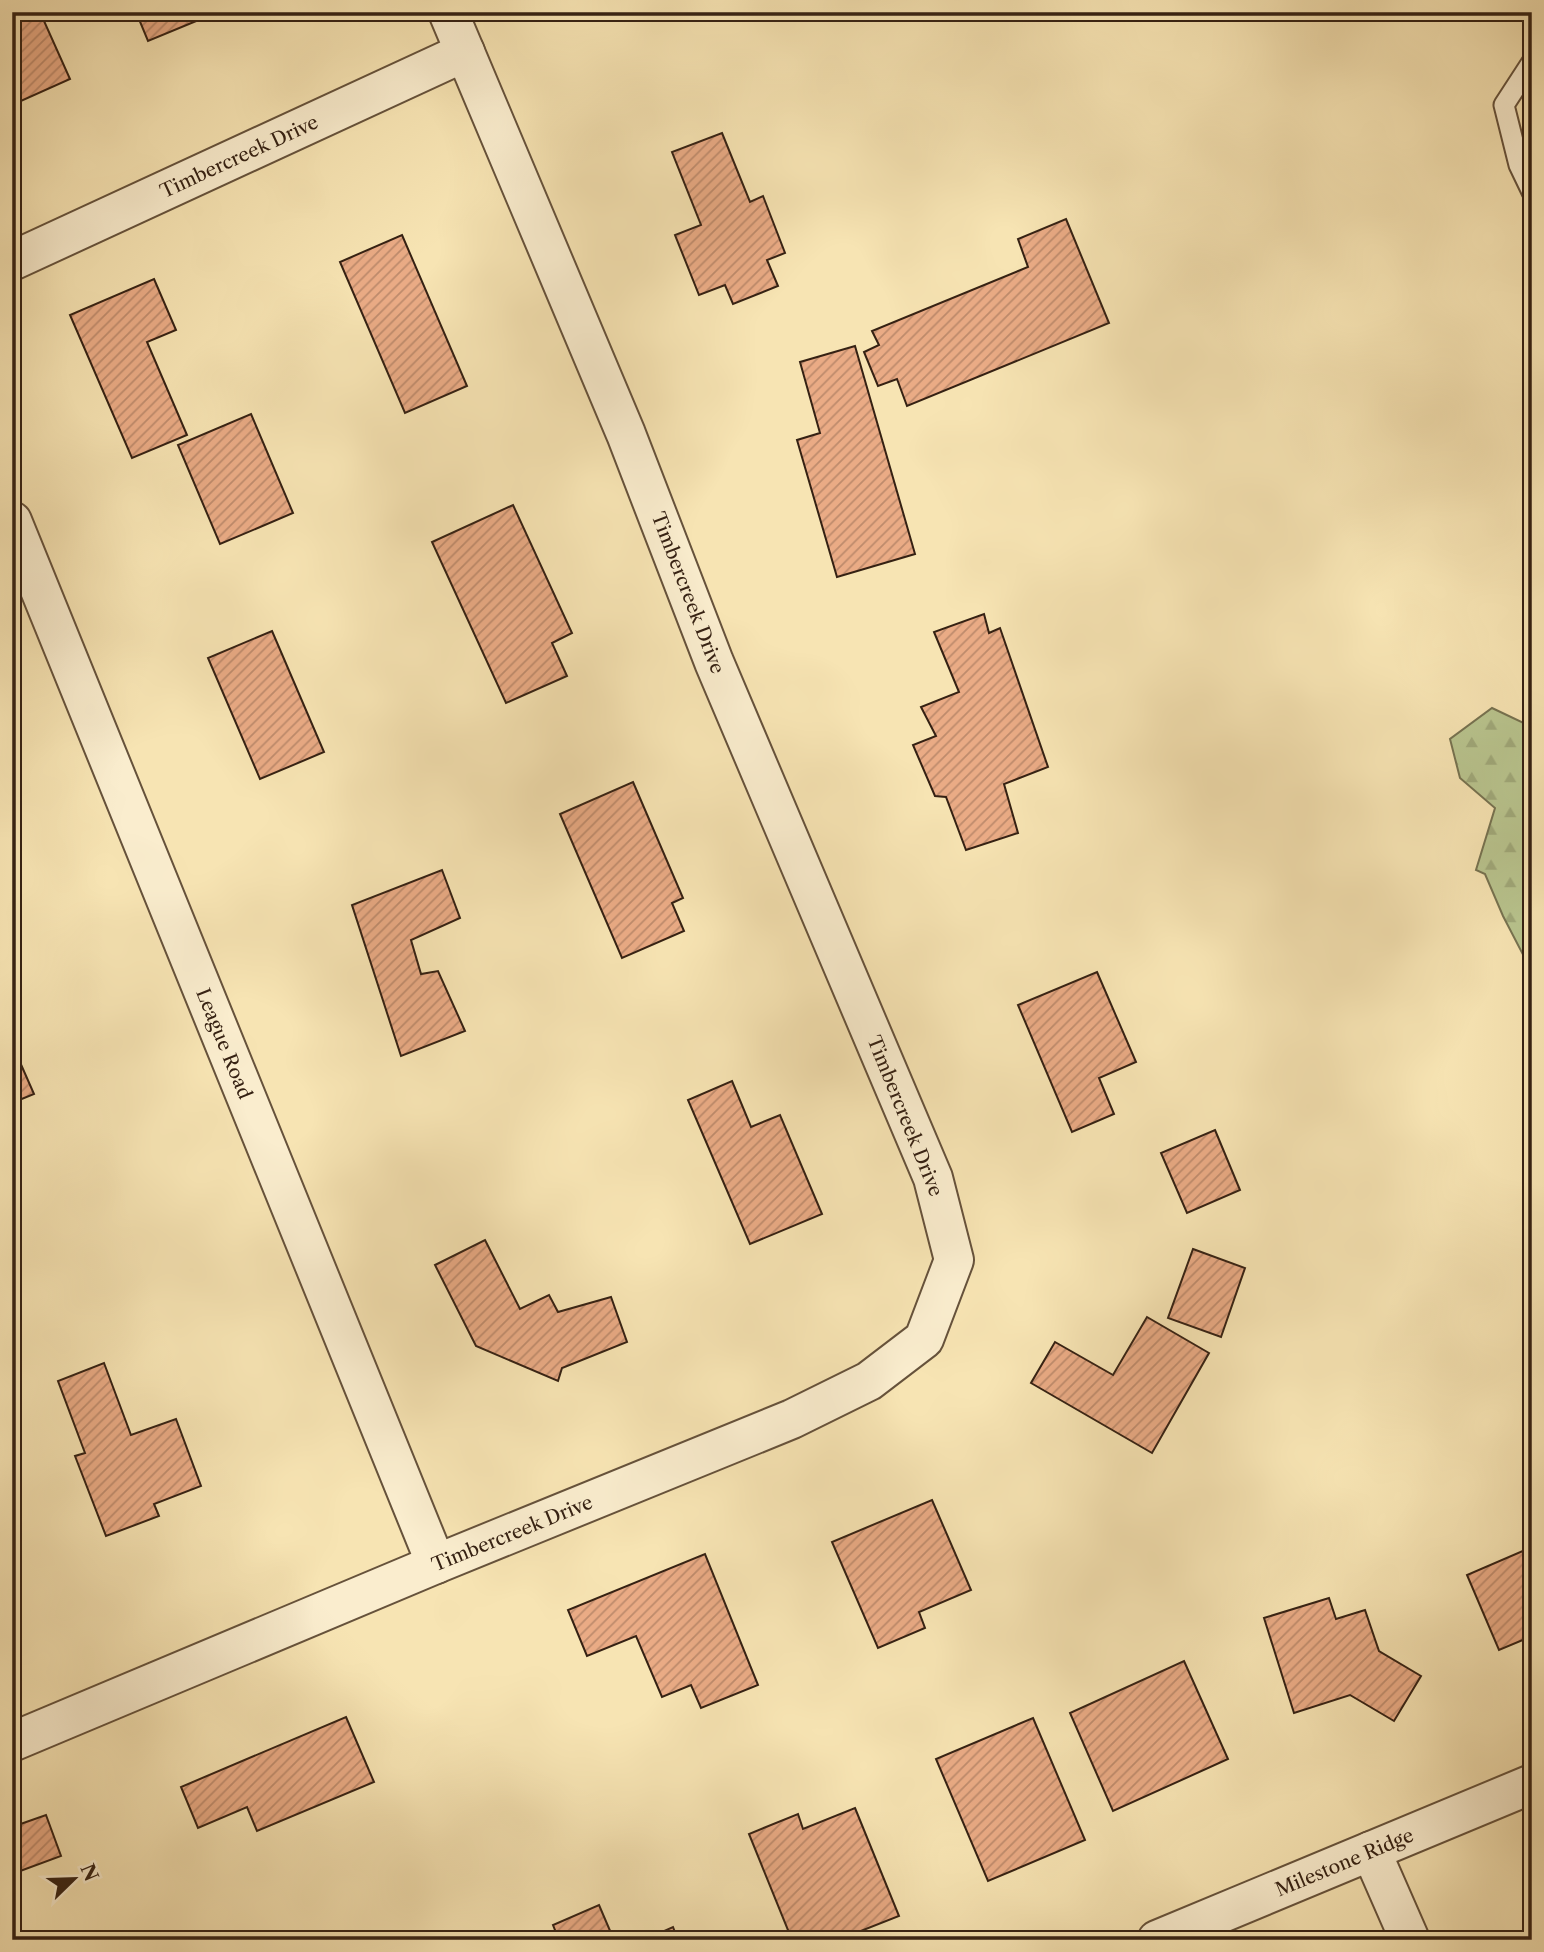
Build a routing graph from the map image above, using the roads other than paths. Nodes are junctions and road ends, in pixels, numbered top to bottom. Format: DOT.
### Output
graph roads {
  1 [pos="448,12"];
  2 [pos="465,52"];
  3 [pos="1532,62"];
  4 [pos="1532,192"];
  5 [pos="12,261"];
  6 [pos="12,521"];
  7 [pos="436,1564"];
  8 [pos="12,1742"];
  9 [pos="1532,1784"];
  10 [pos="1371,1851"];
  11 [pos="1157,1940"];
  12 [pos="1410,1940"];
  1 -- 2 [label="street, Timbercreek Drive"];
  2 -- 5 [label="street, Timbercreek Drive"];
  2 -- 7 [label="street, Timbercreek Drive"];
  3 -- 4 [label="lane"];
  6 -- 7 [label="street, League Road"];
  7 -- 8 [label="street, Timbercreek Drive"];
  9 -- 10 [label="street, Milestone Ridge"];
  10 -- 11 [label="street, Milestone Ridge"];
  10 -- 12 [label="street"];
}
